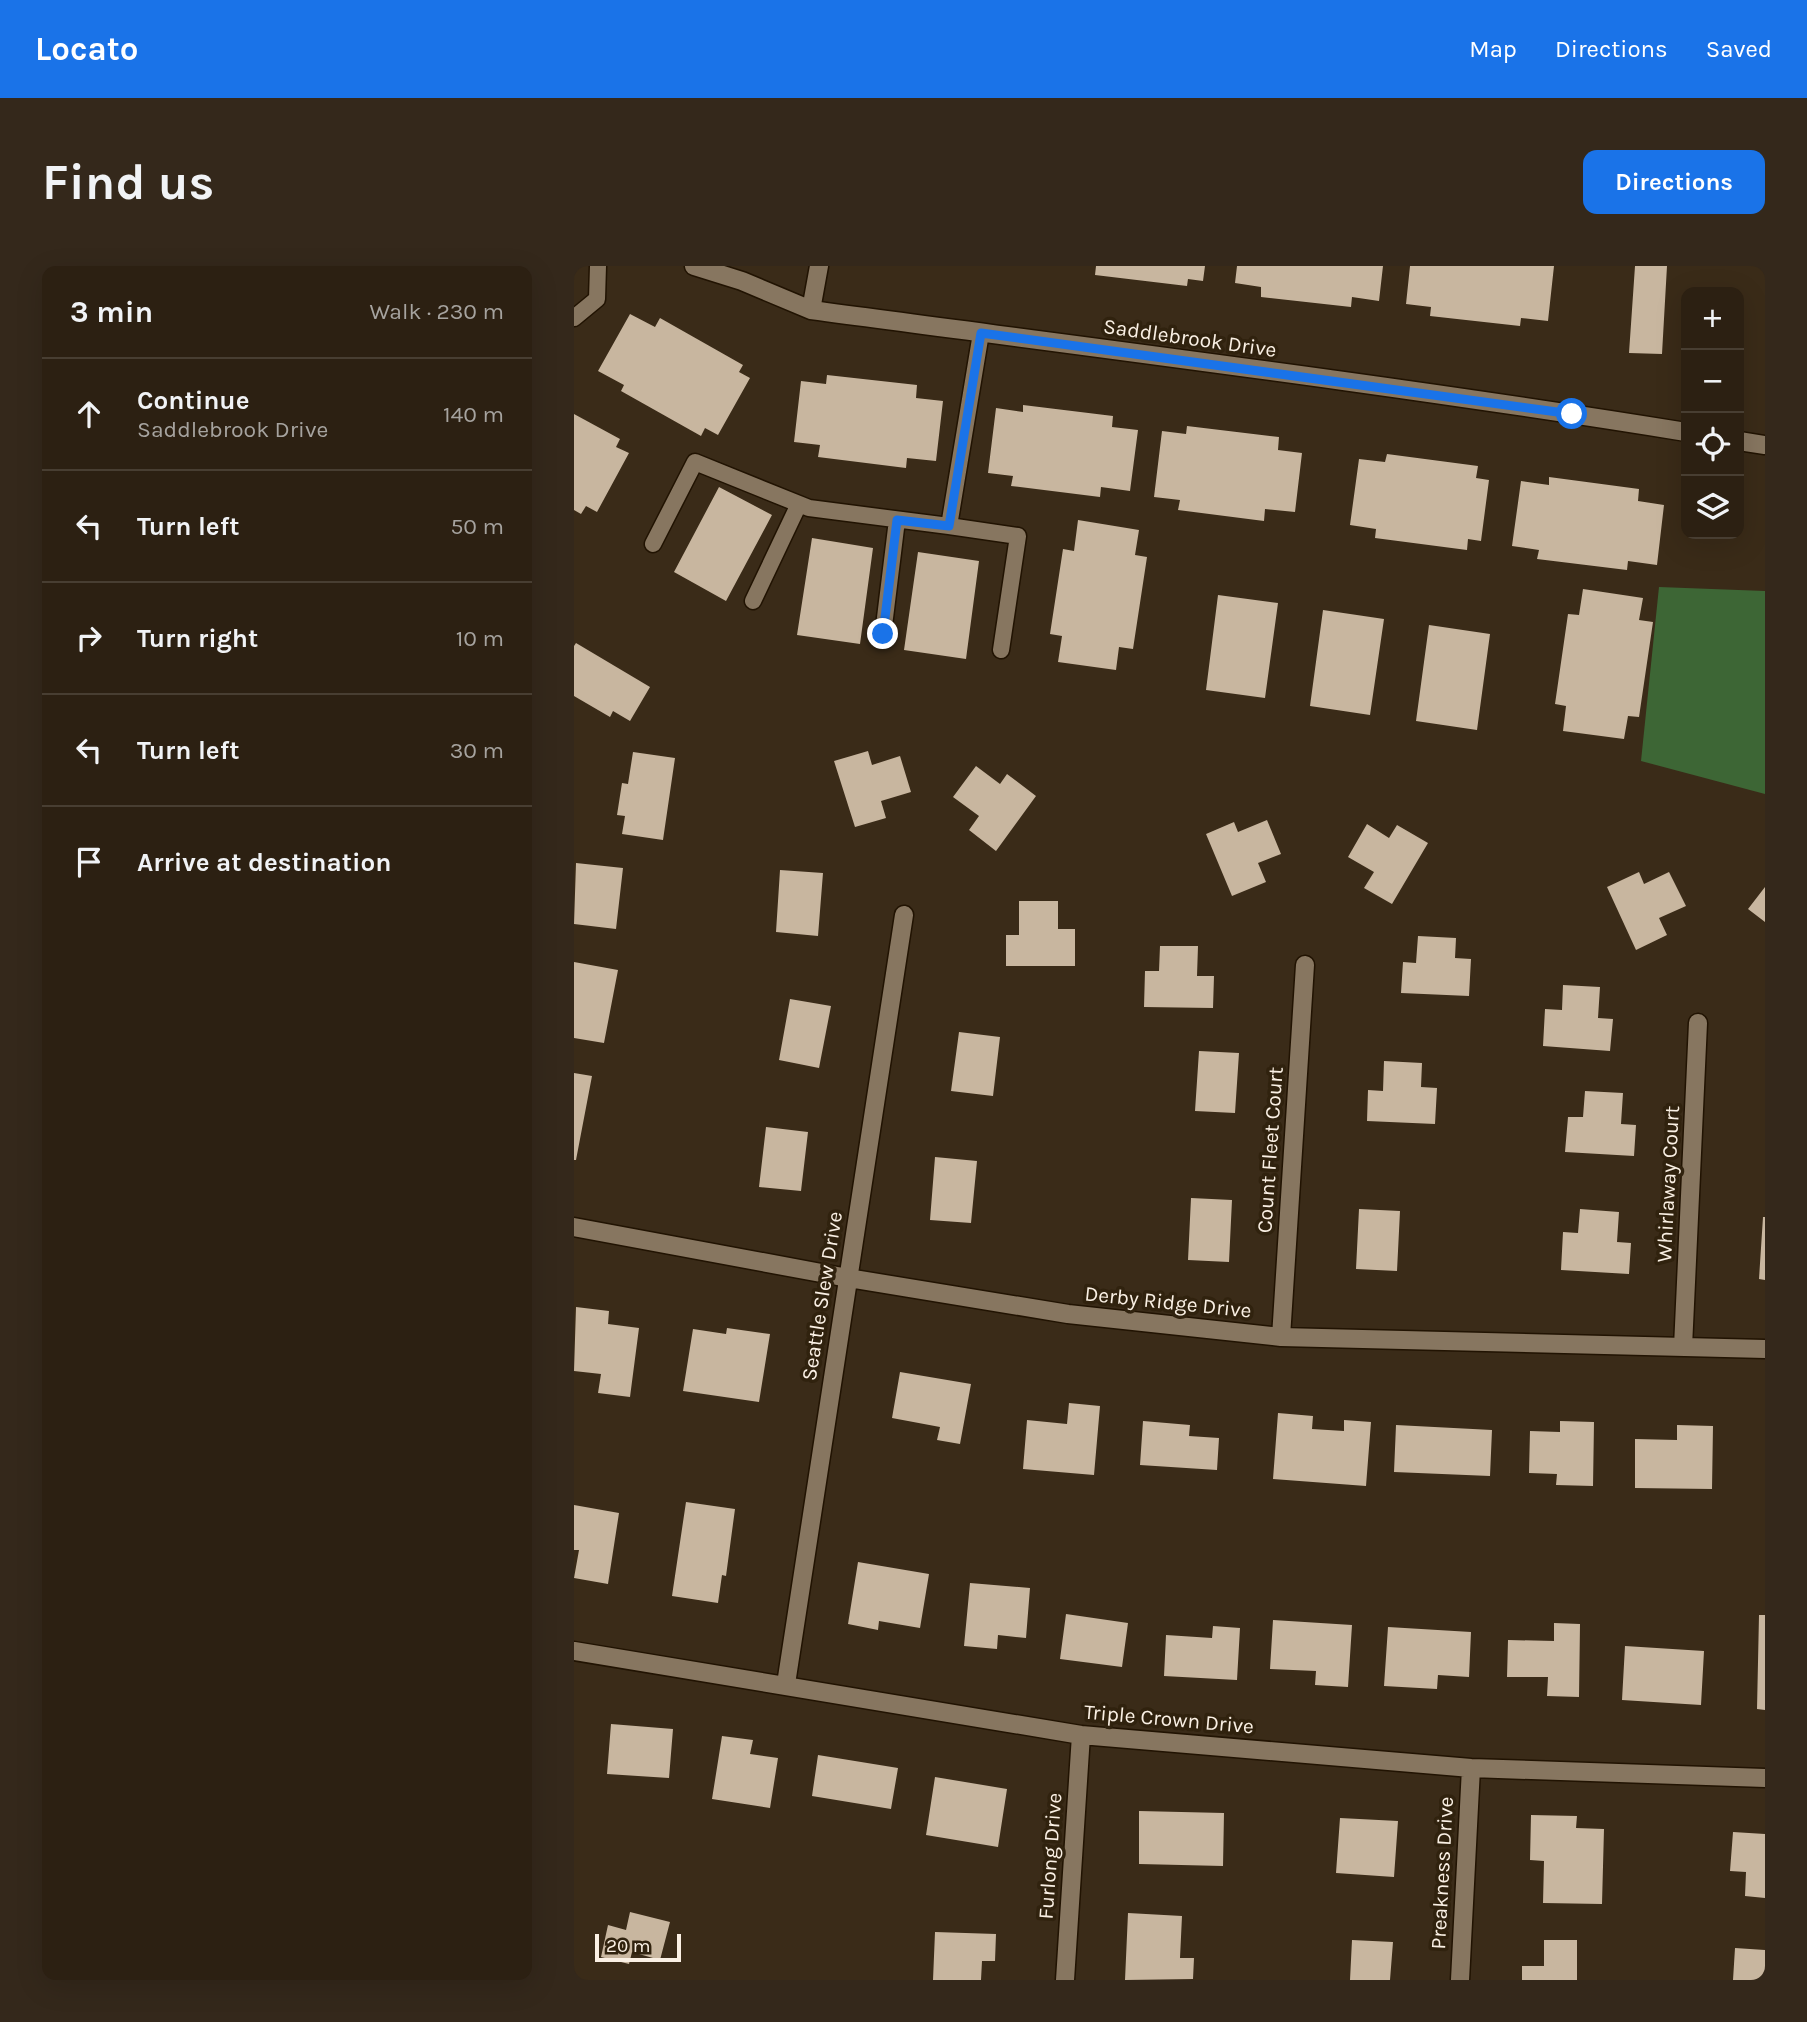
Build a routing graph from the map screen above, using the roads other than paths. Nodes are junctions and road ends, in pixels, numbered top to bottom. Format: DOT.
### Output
graph roads {
  1 [pos="598,266"];
  2 [pos="694,266"];
  3 [pos="819,266"];
  4 [pos="811,310"];
  5 [pos="574,318"];
  6 [pos="981,333"];
  7 [pos="1681,431"];
  8 [pos="1744,442"];
  9 [pos="1765,445"];
  10 [pos="799,504"];
  11 [pos="897,520"];
  12 [pos="949,526"];
  13 [pos="653,544"];
  14 [pos="753,601"];
  15 [pos="883,634"];
  16 [pos="1001,650"];
  17 [pos="904,915"];
  18 [pos="1305,965"];
  19 [pos="1698,1023"];
  20 [pos="574,1227"];
  21 [pos="848,1278"];
  22 [pos="1280,1337"];
  23 [pos="1683,1347"];
  24 [pos="1765,1349"];
  25 [pos="574,1651"];
  26 [pos="786,1684"];
  27 [pos="1081,1735"];
  28 [pos="1471,1768"];
  29 [pos="1765,1778"];
  30 [pos="1065,1980"];
  31 [pos="1460,1980"];
  1 -- 5 [label="lane"];
  2 -- 4 [label="street, Saddlebrook Drive"];
  3 -- 4 [label="street"];
  4 -- 6 [label="street, Saddlebrook Drive"];
  6 -- 7 [label="street, Saddlebrook Drive"];
  6 -- 12 [label="lane"];
  8 -- 9 [label="street"];
  10 -- 11 [label="lane"];
  10 -- 13 [label="lane"];
  10 -- 14 [label="lane"];
  11 -- 12 [label="lane"];
  11 -- 15 [label="lane"];
  12 -- 16 [label="lane"];
  17 -- 21 [label="street, Seattle Slew Drive"];
  18 -- 22 [label="street, Count Fleet Court"];
  19 -- 23 [label="street, Whirlaway Court"];
  20 -- 21 [label="street, Derby Ridge Drive"];
  21 -- 22 [label="street, Derby Ridge Drive"];
  21 -- 26 [label="street, Seattle Slew Drive"];
  22 -- 23 [label="street, Derby Ridge Drive"];
  23 -- 24 [label="street, Derby Ridge Drive"];
  25 -- 26 [label="street, Triple Crown Drive"];
  26 -- 27 [label="street, Triple Crown Drive"];
  27 -- 28 [label="street, Triple Crown Drive"];
  27 -- 30 [label="street, Furlong Drive"];
  28 -- 29 [label="street, Triple Crown Drive"];
  28 -- 31 [label="street, Preakness Drive"];
}
